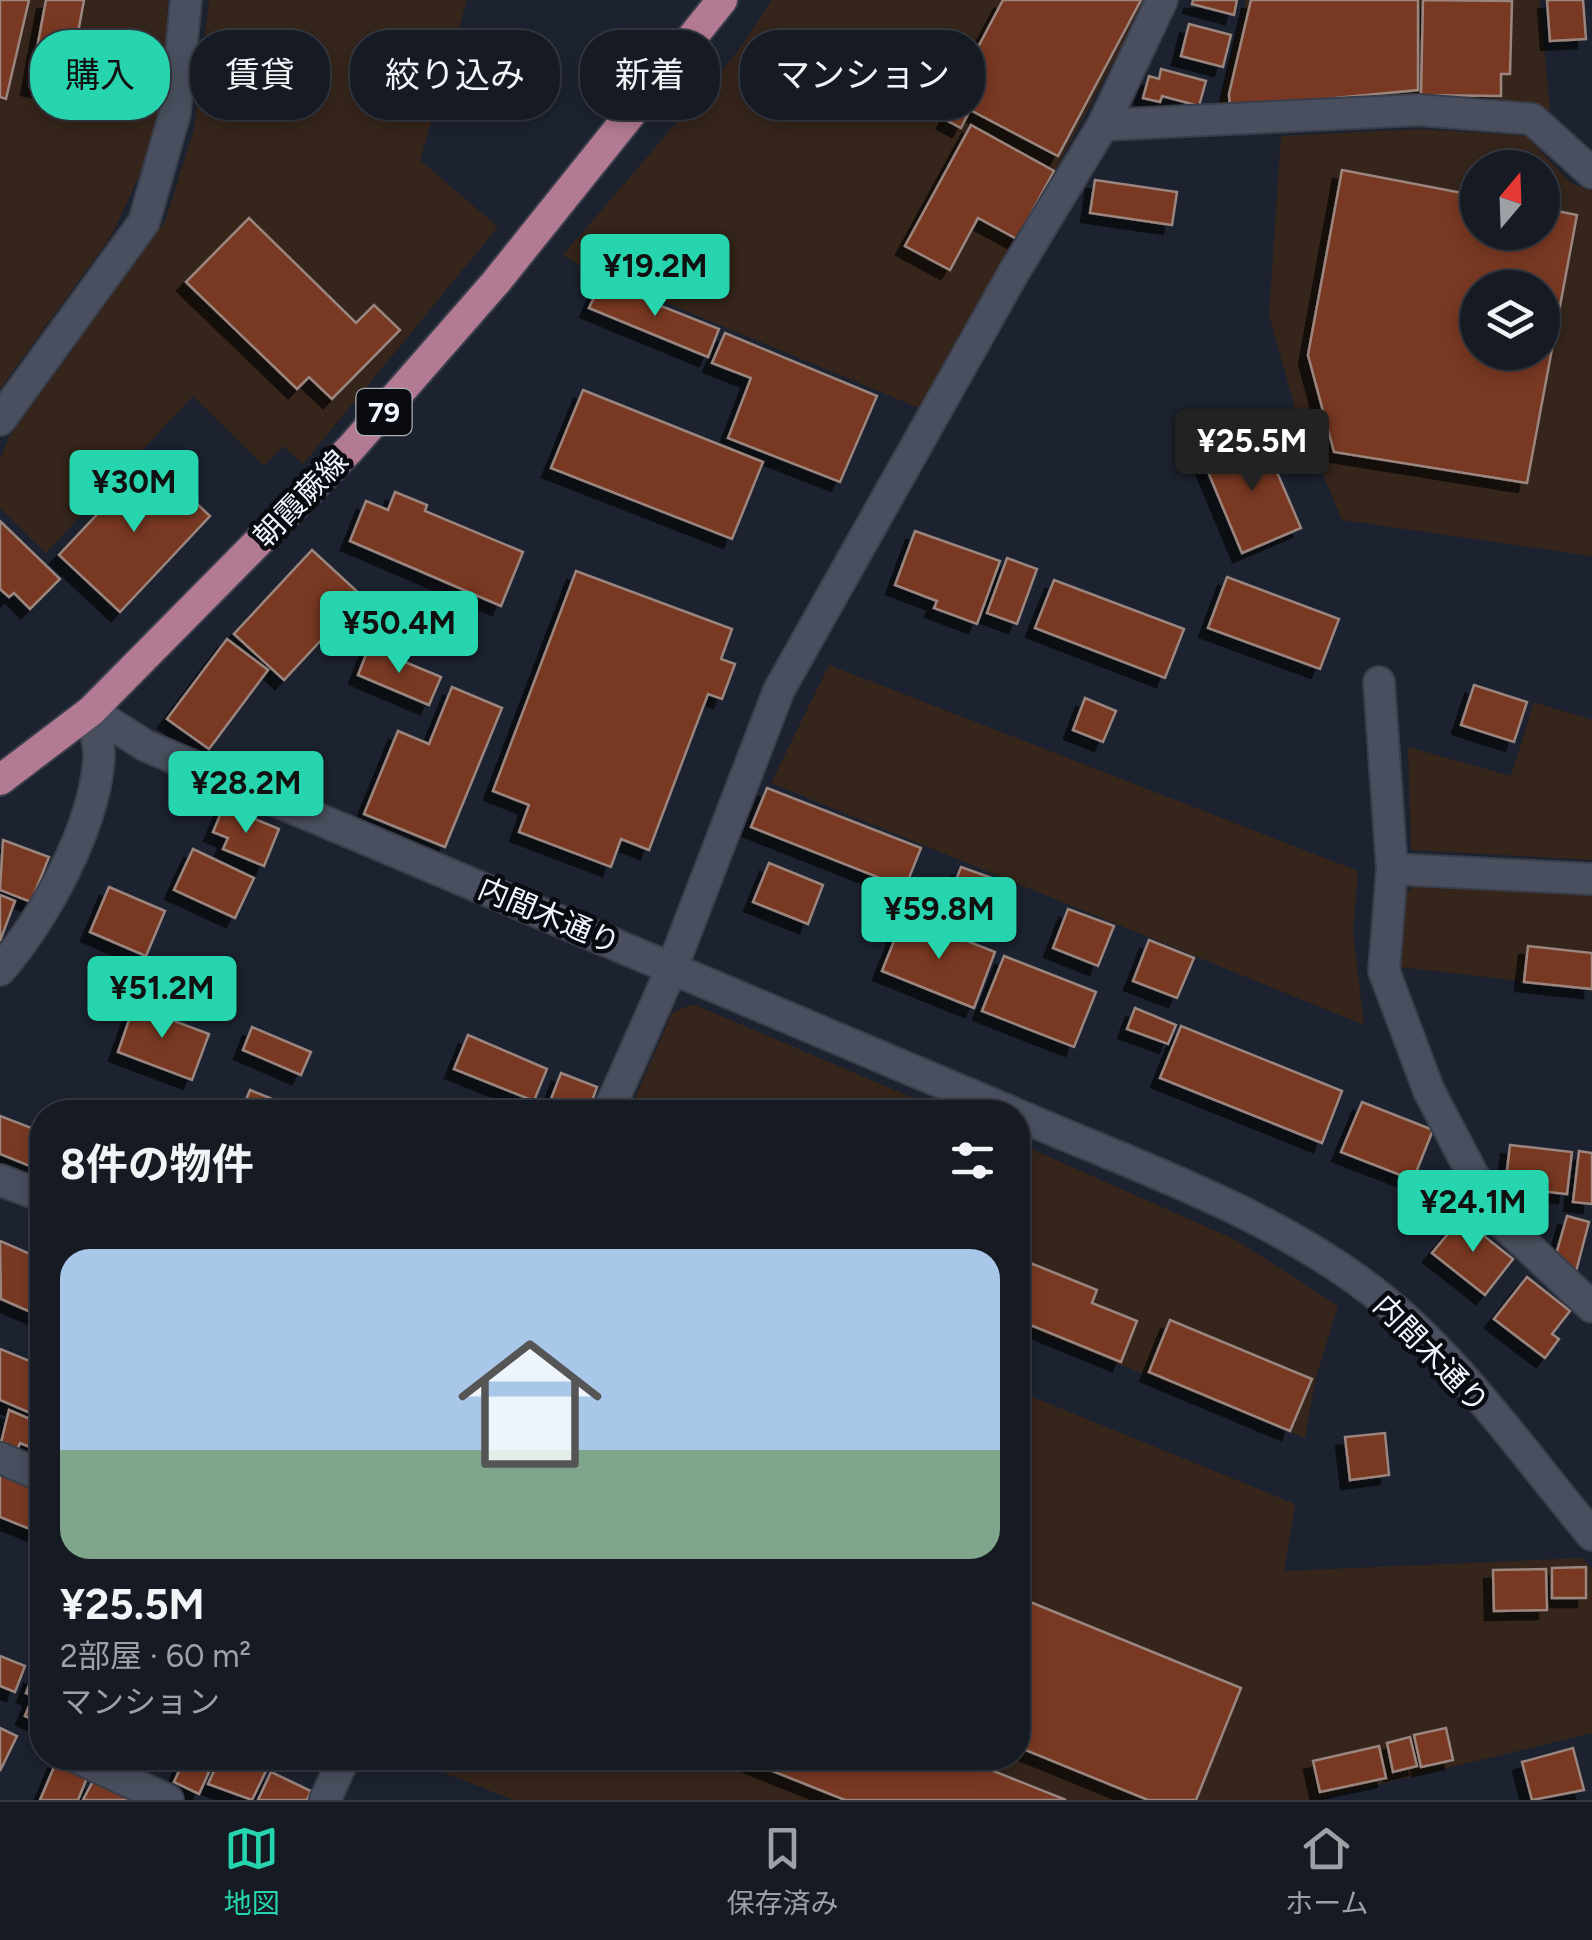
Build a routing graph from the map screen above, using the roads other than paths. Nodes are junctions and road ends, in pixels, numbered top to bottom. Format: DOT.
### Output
graph roads {
  1 [pos="186,0"];
  2 [pos="722,0"];
  3 [pos="1162,0"];
  4 [pos="1103,126"];
  5 [pos="1592,174"];
  6 [pos="0,420"];
  7 [pos="1379,682"];
  8 [pos="91,712"];
  9 [pos="0,780"];
  10 [pos="1392,870"];
  11 [pos="1592,879"];
  12 [pos="672,968"];
  13 [pos="0,970"];
  14 [pos="613,1100"];
  15 [pos="981,1100"];
  16 [pos="1030,1121"];
  17 [pos="0,1180"];
  18 [pos="30,1191"];
  19 [pos="1592,1307"];
  20 [pos="0,1458"];
  21 [pos="30,1471"];
  22 [pos="1592,1535"];
  23 [pos="104,1770"];
  24 [pos="339,1770"];
  25 [pos="168,1800"];
  26 [pos="325,1800"];
  1 -- 6 [label="street"];
  2 -- 8 [label="main road, 朝霞蕨線 / 79"];
  3 -- 4 [label="street"];
  4 -- 5 [label="street"];
  4 -- 12 [label="street"];
  7 -- 10 [label="street"];
  8 -- 9 [label="main road, 朝霞蕨線 / 79"];
  8 -- 12 [label="street, 内間木通り"];
  8 -- 13 [label="street"];
  10 -- 11 [label="street"];
  10 -- 19 [label="street"];
  12 -- 14 [label="street"];
  12 -- 15 [label="street, 内間木通り"];
  16 -- 22 [label="street, 内間木通り"];
  17 -- 18 [label="street"];
  20 -- 21 [label="street"];
  23 -- 25 [label="street"];
  24 -- 26 [label="street"];
}
